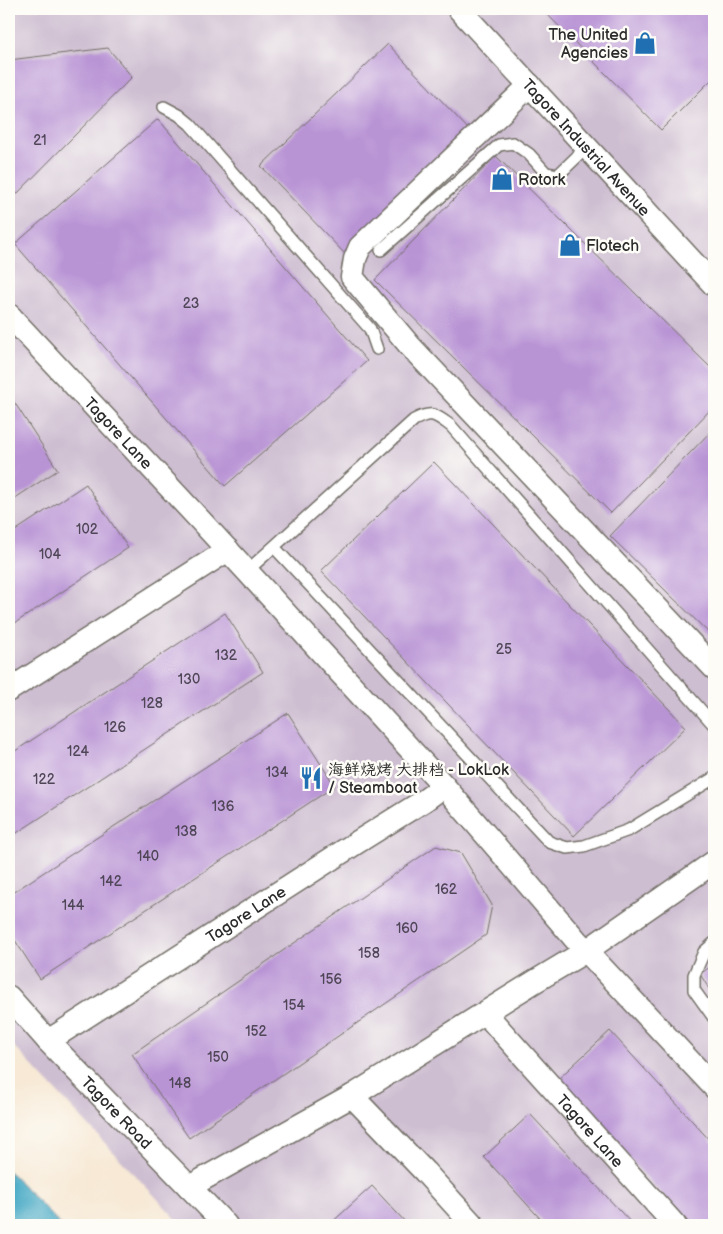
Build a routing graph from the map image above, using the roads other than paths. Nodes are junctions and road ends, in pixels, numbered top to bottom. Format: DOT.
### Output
graph roads {
  1 [pos="459,9"];
  2 [pos="530,85"];
  3 [pos="164,107"];
  4 [pos="587,146"];
  5 [pos="381,250"];
  6 [pos="714,285"];
  7 [pos="9,316"];
  8 [pos="377,349"];
  9 [pos="274,546"];
  10 [pos="228,550"];
  11 [pos="247,571"];
  12 [pos="714,668"];
  13 [pos="9,690"];
  14 [pos="714,725"];
  15 [pos="714,778"];
  16 [pos="444,786"];
  17 [pos="714,862"];
  18 [pos="714,943"];
  19 [pos="586,951"];
  20 [pos="9,997"];
  21 [pos="485,1012"];
  22 [pos="714,1018"];
  23 [pos="48,1041"];
  24 [pos="714,1087"];
  25 [pos="352,1096"];
  26 [pos="189,1187"];
  27 [pos="226,1225"];
  28 [pos="473,1225"];
  29 [pos="675,1225"];
  1 -- 2 [label="street, Tagore Industrial Avenue"];
  2 -- 4 [label="street, Tagore Industrial Avenue"];
  2 -- 12 [label="street"];
  3 -- 8 [label="lane"];
  4 -- 5 [label="lane"];
  4 -- 6 [label="street, Tagore Industrial Avenue"];
  7 -- 10 [label="street, Tagore Lane"];
  9 -- 11 [label="lane"];
  9 -- 14 [label="lane"];
  9 -- 15 [label="lane"];
  10 -- 11 [label="street, Tagore Lane"];
  10 -- 13 [label="street"];
  11 -- 16 [label="street, Tagore Lane"];
  16 -- 19 [label="street, Tagore Lane"];
  16 -- 23 [label="street, Tagore Lane"];
  17 -- 19 [label="street"];
  18 -- 22 [label="lane"];
  19 -- 21 [label="street"];
  19 -- 24 [label="street, Tagore Lane"];
  20 -- 23 [label="street, Tagore Road"];
  21 -- 25 [label="street"];
  21 -- 29 [label="street, Tagore Lane"];
  23 -- 26 [label="street, Tagore Road"];
  25 -- 26 [label="street"];
  25 -- 28 [label="street"];
  26 -- 27 [label="street, Tagore Road"];
}
